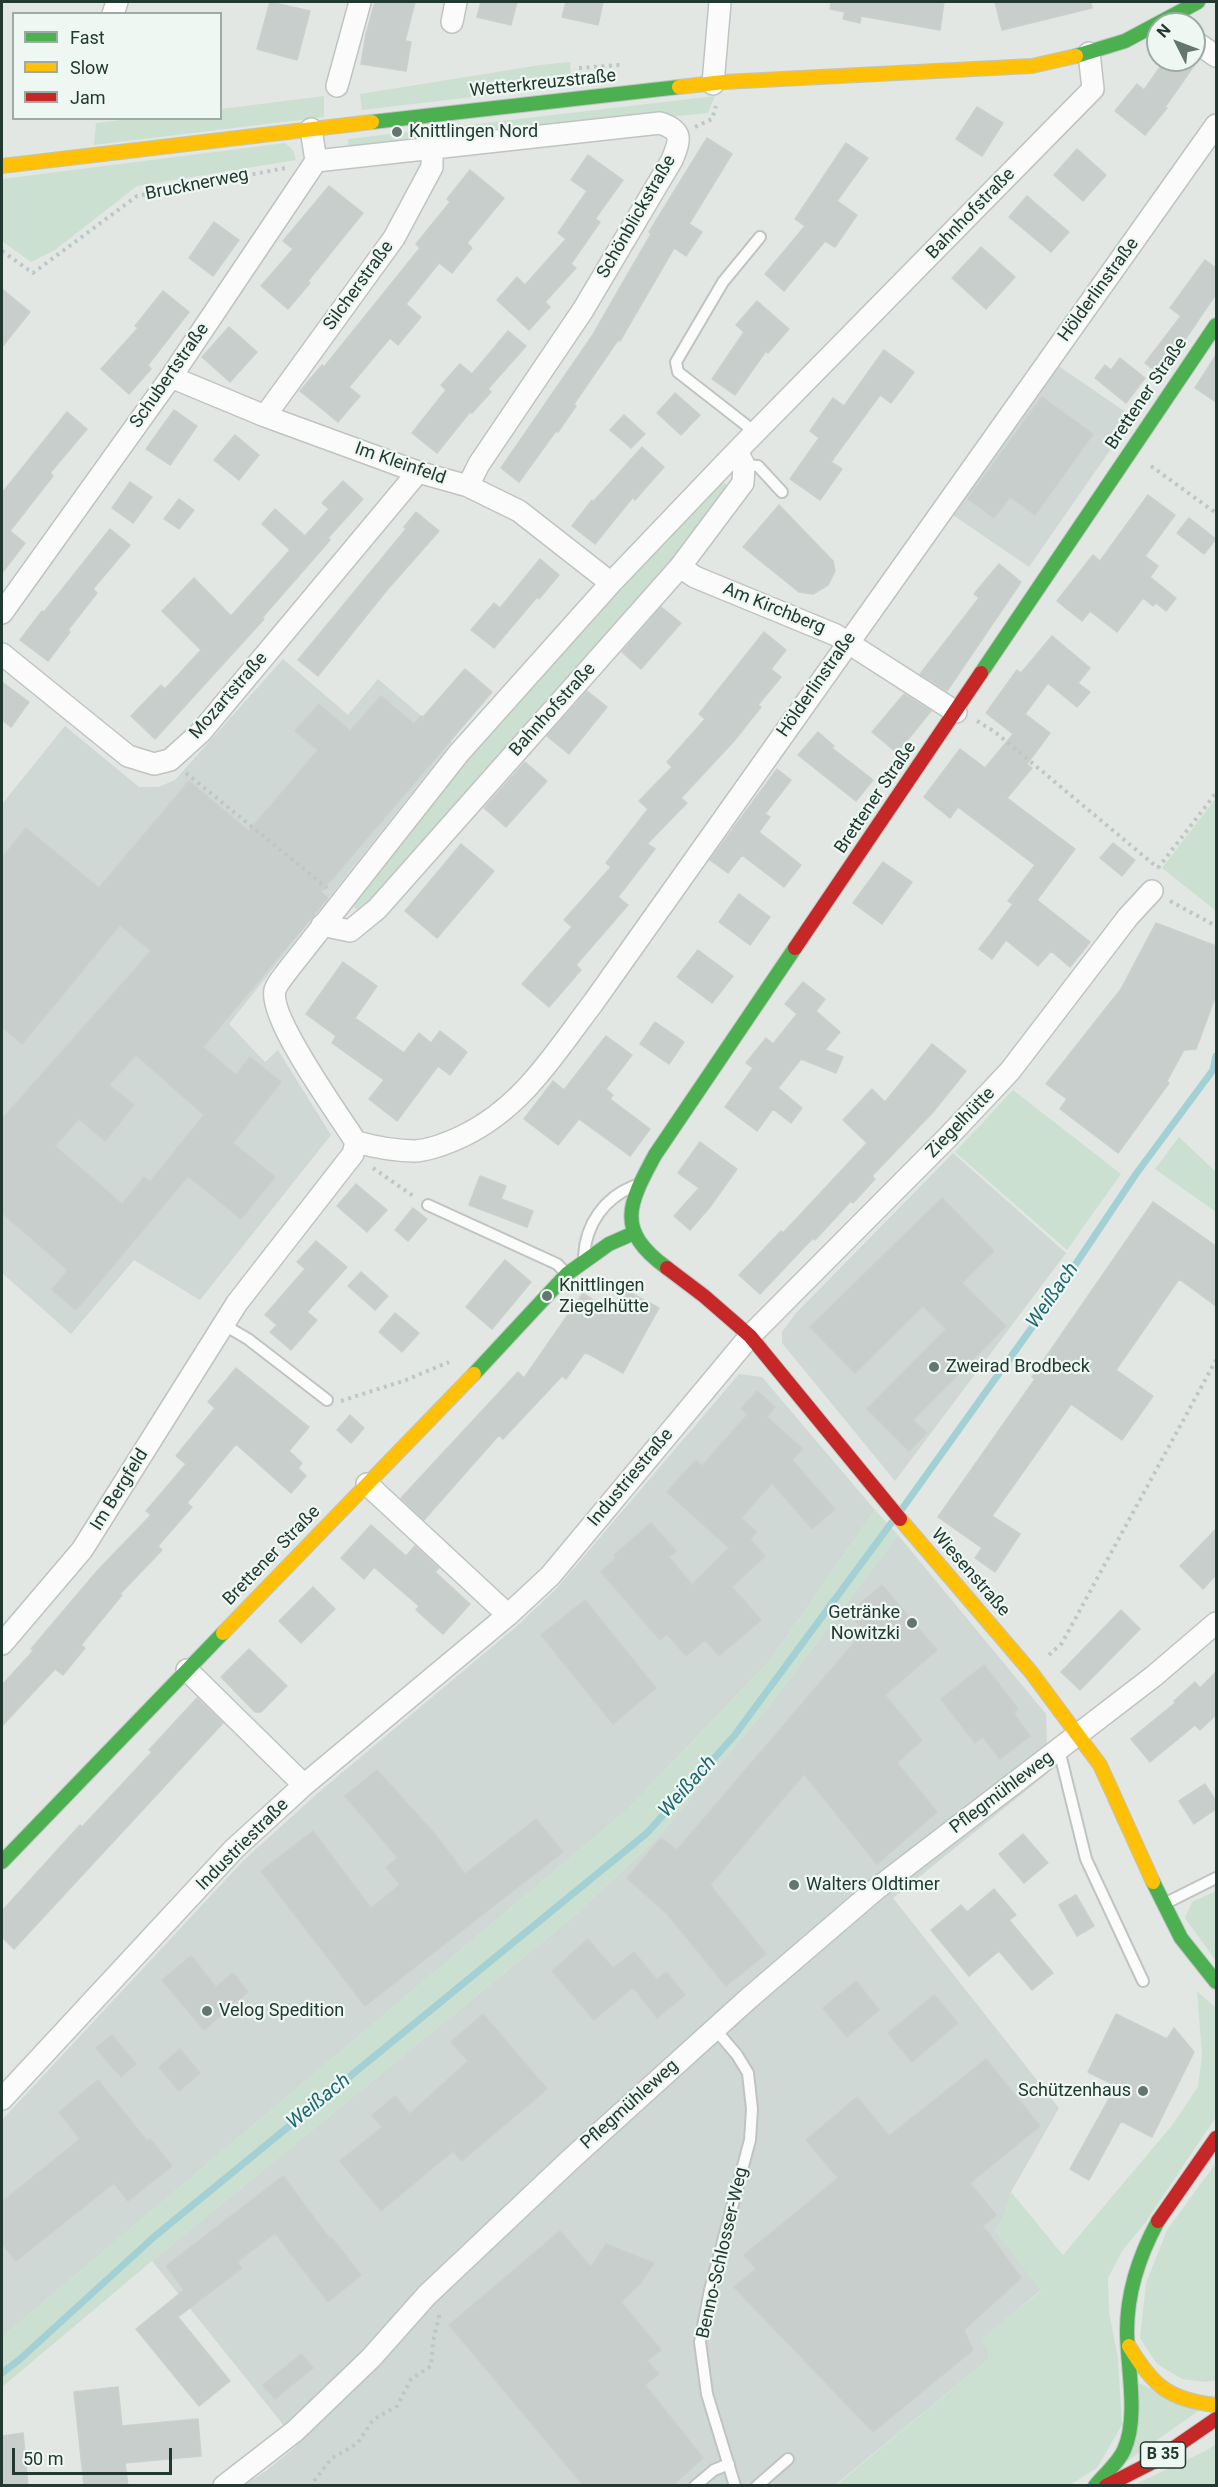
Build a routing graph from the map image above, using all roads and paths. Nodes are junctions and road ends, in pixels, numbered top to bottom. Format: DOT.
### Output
graph roads {
  1 [pos="360,2"];
  2 [pos="720,2"];
  3 [pos="1146,32"];
  4 [pos="1089,53"];
  5 [pos="712,84"];
  6 [pos="337,86"];
  7 [pos="1216,125"];
  8 [pos="311,129"];
  9 [pos="432,147"];
  10 [pos="316,161"];
  11 [pos="2,166"];
  12 [pos="760,237"];
  13 [pos="2,250"];
  14 [pos="1216,326"];
  15 [pos="171,377"];
  16 [pos="265,416"];
  17 [pos="754,434"];
  18 [pos="1130,451"];
  19 [pos="740,458"];
  20 [pos="418,472"];
  21 [pos="468,486"];
  22 [pos="782,492"];
  23 [pos="1216,513"];
  24 [pos="680,567"];
  25 [pos="611,583"];
  26 [pos="2,613"];
  27 [pos="848,642"];
  28 [pos="2,654"];
  29 [pos="957,710"];
  30 [pos="170,760"];
  31 [pos="1216,793"];
  32 [pos="1152,891"];
  33 [pos="341,900"];
  34 [pos="321,925"];
  35 [pos="1216,926"];
  36 [pos="354,1148"];
  37 [pos="640,1183"];
  38 [pos="406,1191"];
  39 [pos="428,1205"];
  40 [pos="634,1233"];
  41 [pos="584,1260"];
  42 [pos="567,1274"];
  43 [pos="224,1324"];
  44 [pos="750,1336"];
  45 [pos="456,1359"];
  46 [pos="1216,1360"];
  47 [pos="327,1400"];
  48 [pos="367,1484"];
  49 [pos="508,1615"];
  50 [pos="1216,1623"];
  51 [pos="2,1644"];
  52 [pos="187,1670"];
  53 [pos="1031,1672"];
  54 [pos="1079,1734"];
  55 [pos="1059,1750"];
  56 [pos="304,1785"];
  57 [pos="2,1862"];
  58 [pos="1216,1878"];
  59 [pos="1163,1904"];
  60 [pos="1143,1981"];
  61 [pos="1216,1982"];
  62 [pos="715,2029"];
  63 [pos="2,2099"];
  64 [pos="1216,2138"];
  65 [pos="427,2295"];
  66 [pos="1129,2346"];
  67 [pos="1216,2405"];
  68 [pos="1216,2419"];
  69 [pos="788,2459"];
  70 [pos="729,2464"];
  71 [pos="314,2481"];
  72 [pos="232,2484"];
  73 [pos="695,2486"];
  74 [pos="735,2486"];
  75 [pos="757,2486"];
  76 [pos="1095,2486"];
  77 [pos="1106,2486"];
  1 -- 6 [label="street"];
  2 -- 5 [label="street"];
  3 -- 4 [label="street"];
  4 -- 5 [label="street, Wetterkreuzstraße"];
  4 -- 17 [label="street, Bahnhofstraße"];
  5 -- 8 [label="street, Wetterkreuzstraße"];
  7 -- 27 [label="street, Hölderlinstraße"];
  8 -- 10 [label="street"];
  8 -- 11 [label="street, Wetterkreuzstraße"];
  9 -- 10 [label="street, Schönblickstraße"];
  9 -- 16 [label="street, Silcherstraße"];
  9 -- 21 [label="street, Schönblickstraße"];
  10 -- 13 [label="path, Brucknerweg"];
  10 -- 15 [label="street, Schubertstraße"];
  12 -- 17 [label="lane"];
  14 -- 18 [label="street, Brettener Straße"];
  15 -- 16 [label="street, Im Kleinfeld"];
  15 -- 26 [label="street, Schubertstraße"];
  16 -- 20 [label="street, Im Kleinfeld"];
  17 -- 19 [label="street, Bahnhofstraße"];
  18 -- 23 [label="path"];
  18 -- 29 [label="street, Brettener Straße"];
  19 -- 22 [label="lane"];
  19 -- 24 [label="street, Bahnhofstraße"];
  19 -- 25 [label="street, Bahnhofstraße"];
  20 -- 21 [label="street, Im Kleinfeld"];
  20 -- 30 [label="street, Mozartstraße"];
  21 -- 25 [label="street, Im Kleinfeld"];
  24 -- 27 [label="street, Am Kirchberg"];
  24 -- 34 [label="street, Bahnhofstraße"];
  25 -- 33 [label="street, Bahnhofstraße"];
  27 -- 29 [label="street, Am Kirchberg"];
  27 -- 36 [label="street, Hölderlinstraße"];
  28 -- 30 [label="street"];
  29 -- 31 [label="path"];
  29 -- 37 [label="street, Brettener Straße"];
  30 -- 33 [label="path"];
  32 -- 35 [label="path"];
  32 -- 44 [label="street, Ziegelhütte"];
  33 -- 34 [label="street, Bahnhofstraße"];
  34 -- 36 [label="street, Bahnhofstraße"];
  36 -- 38 [label="path"];
  36 -- 43 [label="street, Im Bergfeld"];
  37 -- 40 [label="street, Brettener Straße"];
  37 -- 41 [label="lane"];
  39 -- 42 [label="lane"];
  40 -- 41 [label="street, Brettener Straße"];
  40 -- 44 [label="street, Wiesenstraße"];
  41 -- 42 [label="street, Brettener Straße"];
  42 -- 48 [label="street, Brettener Straße"];
  43 -- 47 [label="lane"];
  43 -- 51 [label="street, Im Bergfeld"];
  44 -- 49 [label="street, Industriestraße"];
  44 -- 53 [label="street, Wiesenstraße"];
  45 -- 47 [label="path"];
  46 -- 53 [label="path"];
  48 -- 49 [label="street"];
  48 -- 52 [label="street, Brettener Straße"];
  49 -- 56 [label="street, Industriestraße"];
  50 -- 54 [label="street, Pflegmühleweg"];
  52 -- 56 [label="street"];
  52 -- 57 [label="street, Brettener Straße"];
  53 -- 54 [label="street, Wiesenstraße"];
  54 -- 55 [label="street, Pflegmühleweg"];
  54 -- 59 [label="street, Wiesenstraße"];
  55 -- 60 [label="lane, Pflegmühleweg"];
  55 -- 62 [label="street, Pflegmühleweg"];
  56 -- 63 [label="street, Industriestraße"];
  58 -- 59 [label="lane"];
  59 -- 61 [label="street, Wiesenstraße"];
  62 -- 65 [label="street, Pflegmühleweg"];
  62 -- 70 [label="lane, Benno-Schlosser-Weg"];
  64 -- 66 [label="street"];
  65 -- 71 [label="path"];
  65 -- 72 [label="street, Pflegmühleweg"];
  66 -- 67 [label="street"];
  66 -- 76 [label="street"];
  68 -- 77 [label="street, B 35"];
  69 -- 75 [label="lane"];
  70 -- 73 [label="lane"];
  70 -- 74 [label="lane, Benno-Schlosser-Weg"];
}
